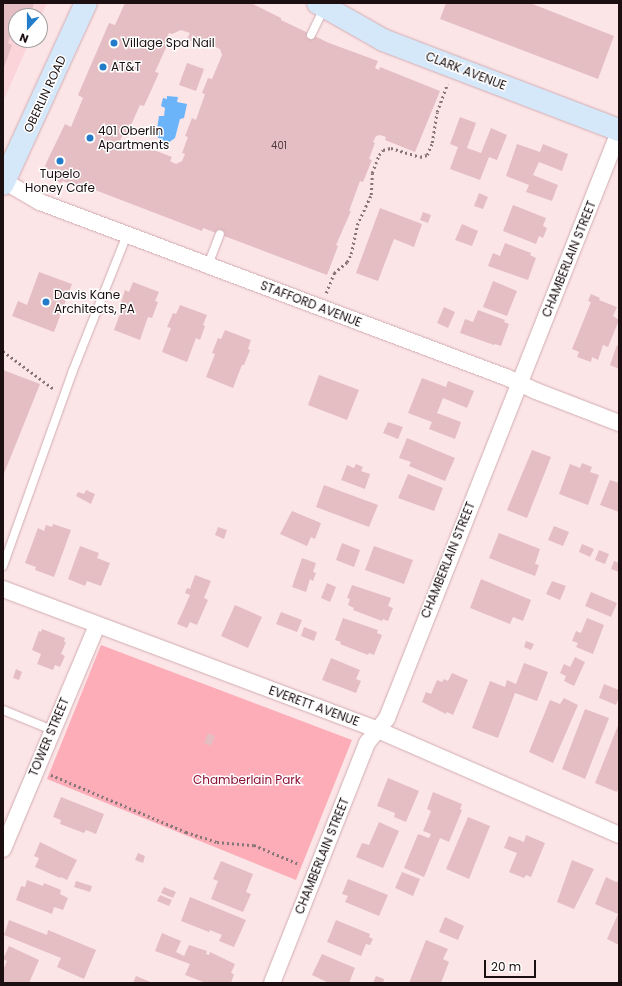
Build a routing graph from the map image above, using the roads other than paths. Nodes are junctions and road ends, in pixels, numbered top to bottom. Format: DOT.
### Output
graph roads {
  1 [pos="86,3"];
  2 [pos="323,4"];
  3 [pos="311,34"];
  4 [pos="619,131"];
  5 [pos="4,182"];
  6 [pos="220,234"];
  7 [pos="127,236"];
  8 [pos="208,265"];
  9 [pos="520,384"];
  10 [pos="619,423"];
  11 [pos="3,566"];
  12 [pos="3,589"];
  13 [pos="97,625"];
  14 [pos="3,710"];
  15 [pos="52,730"];
  16 [pos="378,730"];
  17 [pos="619,835"];
  18 [pos="3,849"];
  19 [pos="272,983"];
  1 -- 5 [label="main road, OBERLIN ROAD"];
  2 -- 3 [label="lane"];
  2 -- 4 [label="main road, CLARK AVENUE"];
  4 -- 9 [label="street, CHAMBERLAIN STREET"];
  5 -- 7 [label="street, STAFFORD AVENUE"];
  6 -- 8 [label="lane"];
  7 -- 8 [label="street, STAFFORD AVENUE"];
  7 -- 11 [label="lane"];
  8 -- 9 [label="street, STAFFORD AVENUE"];
  9 -- 10 [label="street, STAFFORD AVENUE"];
  9 -- 16 [label="street, CHAMBERLAIN STREET"];
  12 -- 13 [label="street, EVERETT AVENUE"];
  13 -- 15 [label="street, TOWER STREET"];
  13 -- 16 [label="street, EVERETT AVENUE"];
  14 -- 15 [label="lane"];
  15 -- 18 [label="street, TOWER STREET"];
  16 -- 17 [label="street, EVERETT AVENUE"];
  16 -- 19 [label="street, CHAMBERLAIN STREET"];
}
